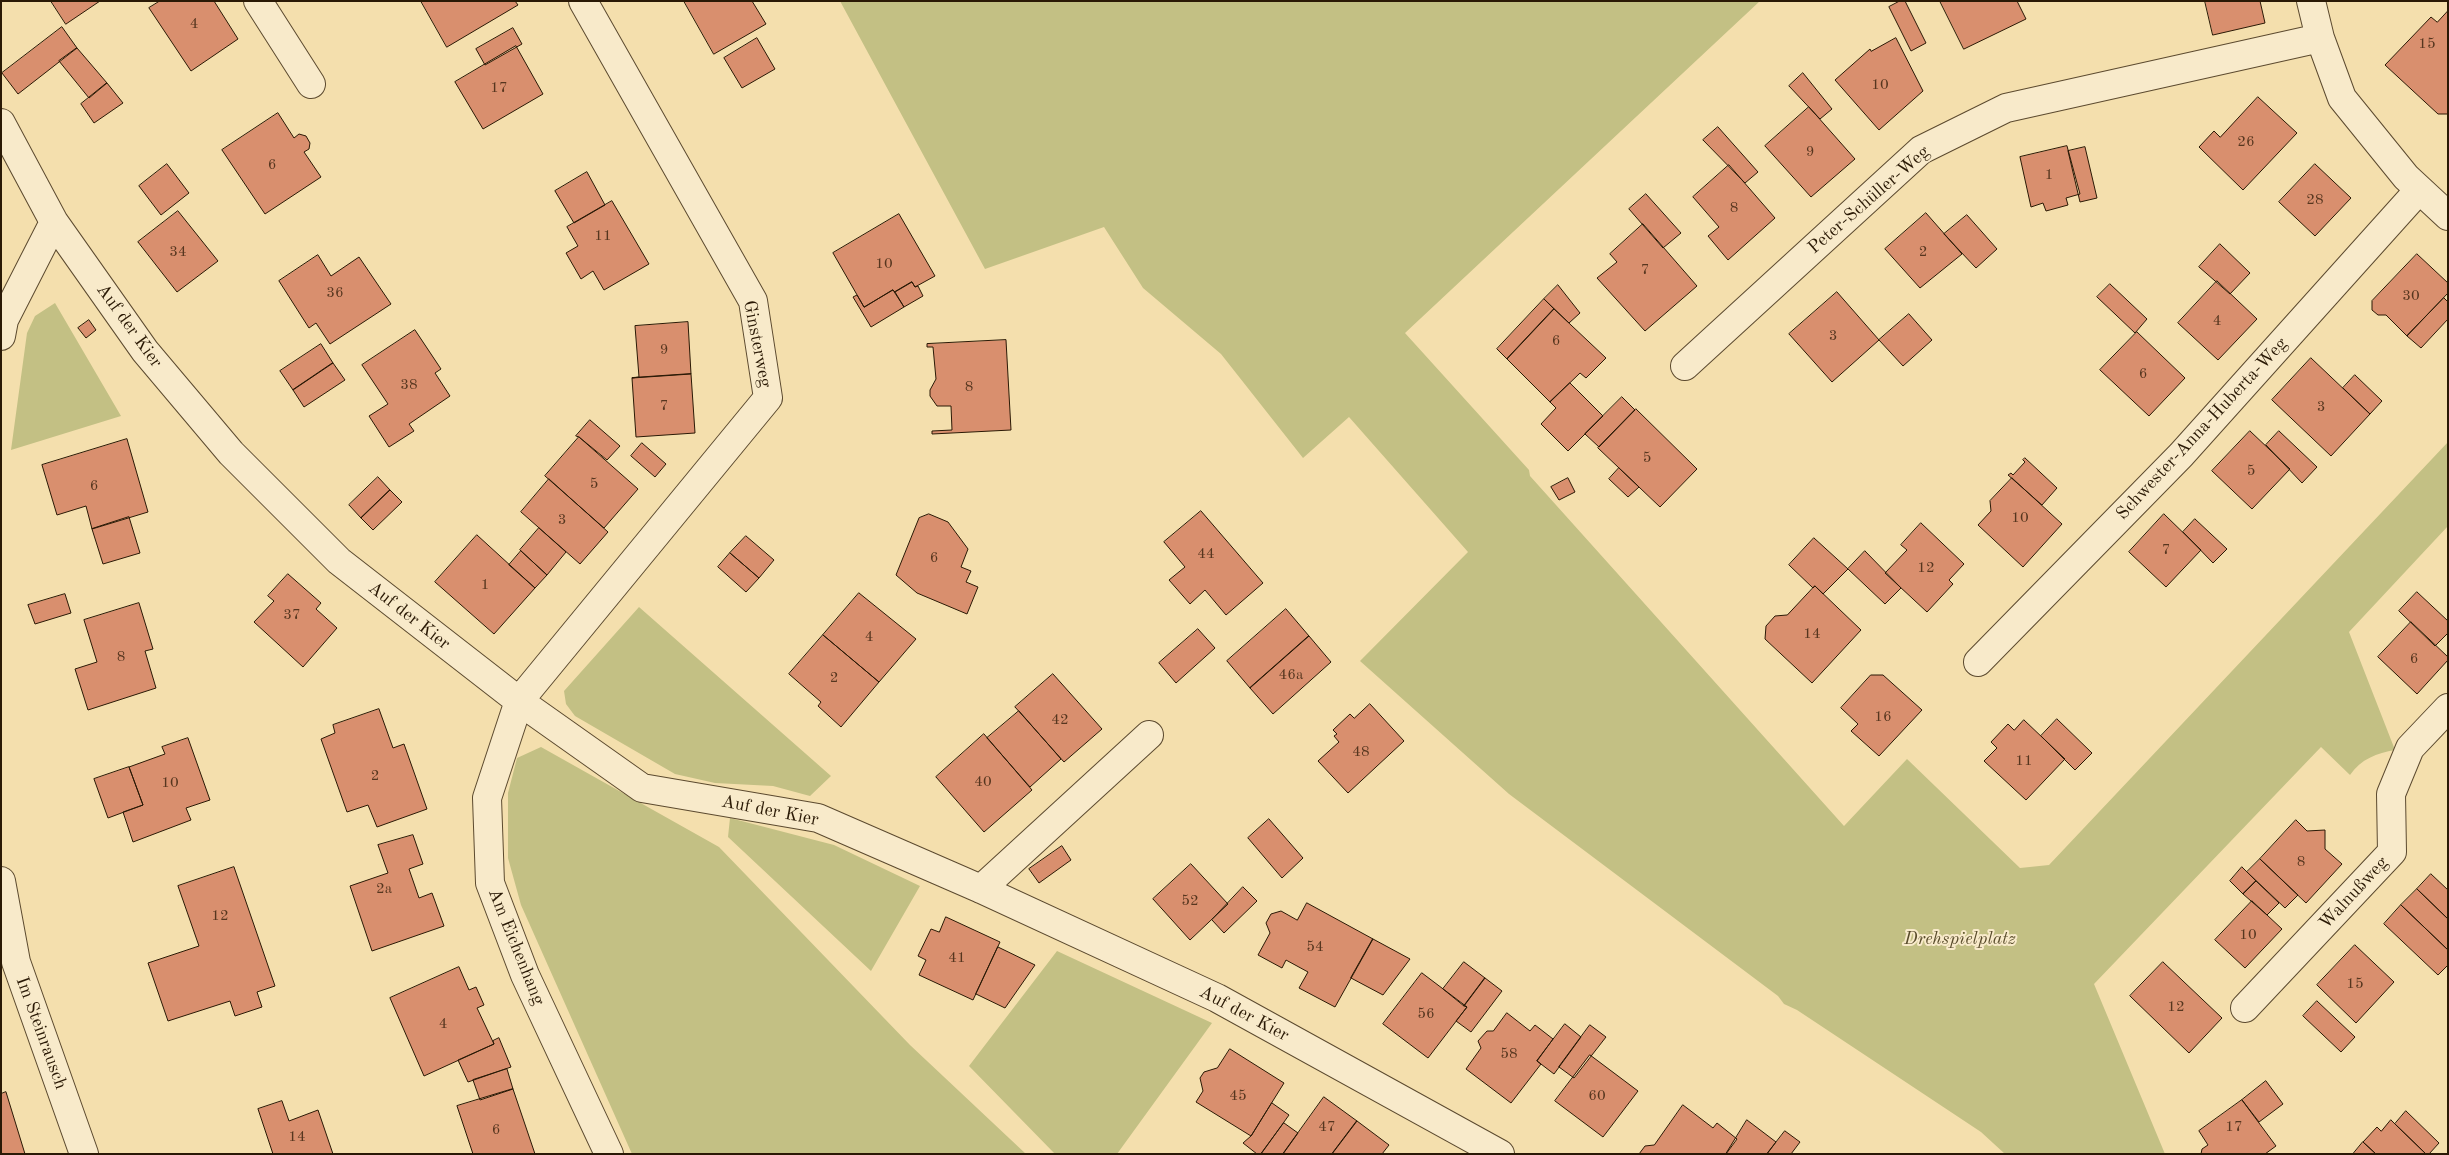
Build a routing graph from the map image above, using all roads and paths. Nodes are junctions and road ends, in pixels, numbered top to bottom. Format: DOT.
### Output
graph roads {
  1 [pos="258,1"];
  2 [pos="583,1"];
  3 [pos="2311,1"];
  4 [pos="2320,38"];
  5 [pos="311,84"];
  6 [pos="1,123"];
  7 [pos="2419,190"];
  8 [pos="2448,216"];
  9 [pos="54,222"];
  10 [pos="1,336"];
  11 [pos="1685,366"];
  12 [pos="1978,662"];
  13 [pos="519,701"];
  14 [pos="2448,708"];
  15 [pos="1149,735"];
  16 [pos="1,881"];
  17 [pos="981,889"];
  18 [pos="2245,1008"];
  19 [pos="84,1154"];
  20 [pos="609,1154"];
  21 [pos="1500,1154"];
  1 -- 5 [label="street"];
  2 -- 13 [label="street, Ginsterweg"];
  3 -- 4 [label="street"];
  4 -- 7 [label="street"];
  4 -- 11 [label="street, Peter-Schüller-Weg"];
  6 -- 9 [label="street, Auf der Kier"];
  7 -- 8 [label="street"];
  7 -- 12 [label="street, Schwester-Anna-Huberta-Weg"];
  9 -- 10 [label="street"];
  9 -- 13 [label="street, Auf der Kier"];
  13 -- 17 [label="street, Auf der Kier"];
  13 -- 20 [label="street, Am Eichenhang"];
  14 -- 18 [label="street, Walnußweg"];
  15 -- 17 [label="street"];
  16 -- 19 [label="street, Im Steinrausch"];
  17 -- 21 [label="street, Auf der Kier"];
}
